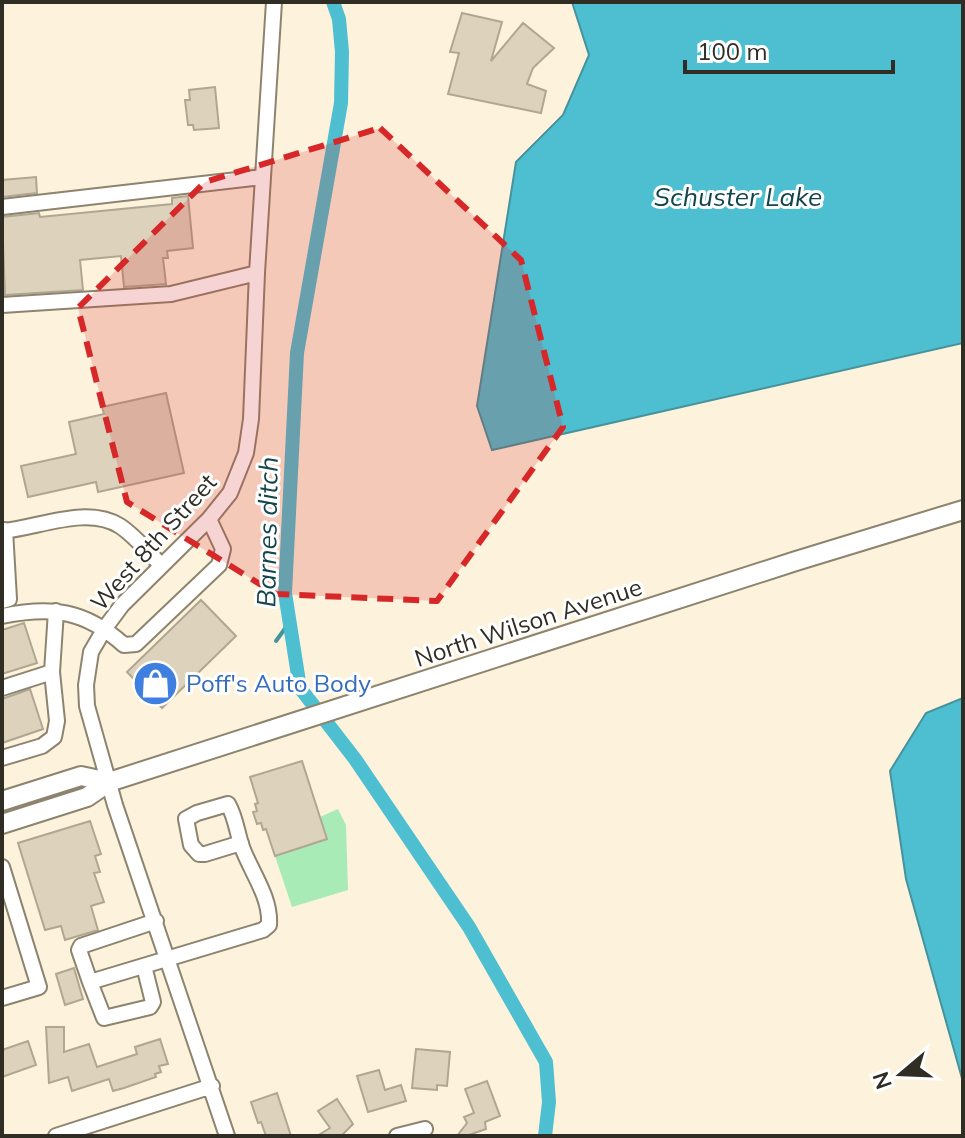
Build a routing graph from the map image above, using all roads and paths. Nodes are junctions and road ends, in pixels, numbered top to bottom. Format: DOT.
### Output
graph roads {
  1 [pos="274,2"];
  2 [pos="263,177"];
  3 [pos="2,207"];
  4 [pos="257,273"];
  5 [pos="2,305"];
  6 [pos="963,510"];
  7 [pos="209,519"];
  8 [pos="3,530"];
  9 [pos="161,565"];
  10 [pos="2,601"];
  11 [pos="56,611"];
  12 [pos="2,616"];
  13 [pos="105,628"];
  14 [pos="52,672"];
  15 [pos="2,688"];
  16 [pos="2,758"];
  17 [pos="109,782"];
  18 [pos="2,801"];
  19 [pos="2,824"];
  20 [pos="241,843"];
  21 [pos="2,867"];
  22 [pos="156,921"];
  23 [pos="169,959"];
  24 [pos="144,966"];
  25 [pos="90,982"];
  26 [pos="2,998"];
  27 [pos="212,1086"];
  28 [pos="56,1136"];
  29 [pos="227,1136"];
  30 [pos="397,1136"];
  31 [pos="419,1136"];
  1 -- 2 [label="street, West 8th Street"];
  2 -- 3 [label="street"];
  2 -- 4 [label="street, West 8th Street"];
  4 -- 5 [label="street"];
  4 -- 7 [label="street, West 8th Street"];
  6 -- 17 [label="main road, North Wilson Avenue"];
  7 -- 9 [label="street, West 8th Street"];
  7 -- 13 [label="street"];
  8 -- 9 [label="street"];
  8 -- 10 [label="street"];
  9 -- 13 [label="street, West 8th Street"];
  11 -- 12 [label="street"];
  11 -- 13 [label="street"];
  11 -- 14 [label="street"];
  13 -- 17 [label="street, West 8th Street"];
  14 -- 15 [label="street"];
  14 -- 16 [label="street"];
  17 -- 18 [label="main road, North Wilson Avenue"];
  17 -- 19 [label="main road, North Wilson Avenue"];
  17 -- 22 [label="street, West 8th Street"];
  20 -- 23 [label="street"];
  21 -- 26 [label="street"];
  22 -- 23 [label="street, West 8th Street"];
  22 -- 25 [label="street"];
  23 -- 24 [label="street"];
  23 -- 27 [label="street, West 8th Street"];
  24 -- 25 [label="street"];
  24 -- 25 [label="street"];
  27 -- 28 [label="street"];
  27 -- 29 [label="street, West 8th Street"];
  30 -- 31 [label="street"];
}
